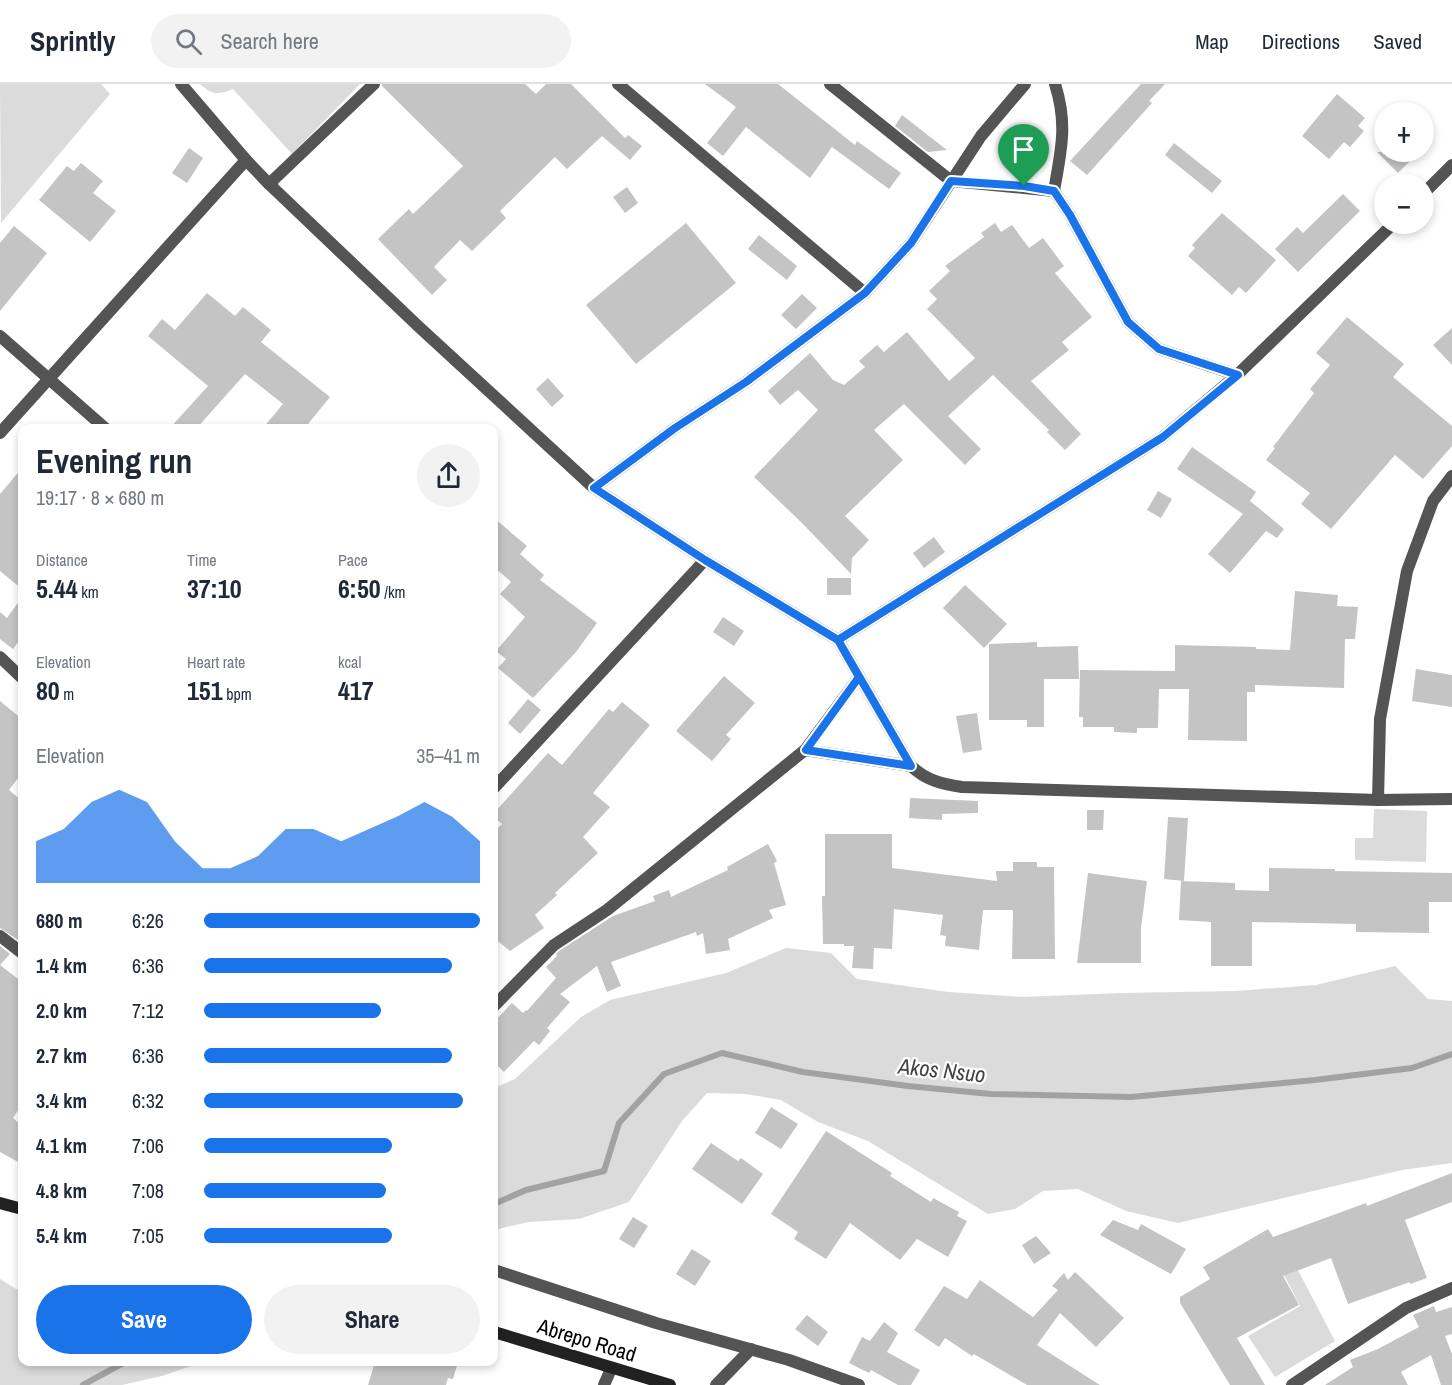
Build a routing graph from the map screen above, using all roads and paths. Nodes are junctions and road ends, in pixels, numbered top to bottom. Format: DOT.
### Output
graph roads {
  1 [pos="181,84"];
  2 [pos="374,84"];
  3 [pos="618,84"];
  4 [pos="830,84"];
  5 [pos="1025,84"];
  6 [pos="1055,84"];
  7 [pos="246,160"];
  8 [pos="1452,165"];
  9 [pos="951,181"];
  10 [pos="1434,183"];
  11 [pos="269,184"];
  12 [pos="1054,191"];
  13 [pos="1383,234"];
  14 [pos="865,293"];
  15 [pos="0,336"];
  16 [pos="1238,375"];
  17 [pos="48,378"];
  18 [pos="100,424"];
  19 [pos="0,433"];
  20 [pos="1452,476"];
  21 [pos="594,488"];
  22 [pos="705,560"];
  23 [pos="838,640"];
  24 [pos="0,657"];
  25 [pos="18,674"];
  26 [pos="859,677"];
  27 [pos="806,750"];
  28 [pos="911,766"];
  29 [pos="498,769"];
  30 [pos="505,775"];
  31 [pos="498,783"];
  32 [pos="1452,799"];
  33 [pos="1378,800"];
  34 [pos="0,936"];
  35 [pos="18,950"];
  36 [pos="498,1001"];
  37 [pos="0,1203"];
  38 [pos="18,1208"];
  39 [pos="498,1271"];
  40 [pos="1452,1288"];
  41 [pos="498,1333"];
  42 [pos="751,1349"];
  43 [pos="612,1369"];
  44 [pos="604,1385"];
  45 [pos="670,1385"];
  46 [pos="716,1385"];
  47 [pos="859,1385"];
  48 [pos="1292,1385"];
  1 -- 7 [label="street"];
  2 -- 11 [label="street"];
  3 -- 14 [label="street"];
  4 -- 9 [label="street"];
  5 -- 9 [label="street"];
  6 -- 12 [label="street"];
  7 -- 11 [label="street"];
  7 -- 17 [label="street"];
  8 -- 10 [label="street"];
  9 -- 12 [label="street"];
  9 -- 14 [label="street"];
  11 -- 21 [label="street"];
  12 -- 16 [label="street"];
  13 -- 16 [label="street"];
  14 -- 21 [label="street"];
  15 -- 17 [label="street"];
  16 -- 23 [label="street"];
  17 -- 18 [label="street"];
  17 -- 19 [label="street"];
  20 -- 33 [label="street"];
  21 -- 22 [label="street"];
  22 -- 23 [label="street"];
  22 -- 30 [label="street"];
  23 -- 26 [label="street"];
  24 -- 25 [label="street"];
  26 -- 27 [label="street"];
  26 -- 28 [label="street"];
  27 -- 28 [label="street"];
  27 -- 36 [label="street"];
  28 -- 33 [label="street"];
  29 -- 30 [label="street"];
  30 -- 31 [label="street"];
  32 -- 33 [label="street"];
  34 -- 35 [label="street"];
  37 -- 38 [label="main road"];
  39 -- 42 [label="street"];
  40 -- 48 [label="street"];
  41 -- 43 [label="main road, Abrepo Road"];
  42 -- 46 [label="street"];
  42 -- 47 [label="street"];
  43 -- 44 [label="street"];
  43 -- 45 [label="main road, Abrepo Road"];
}
